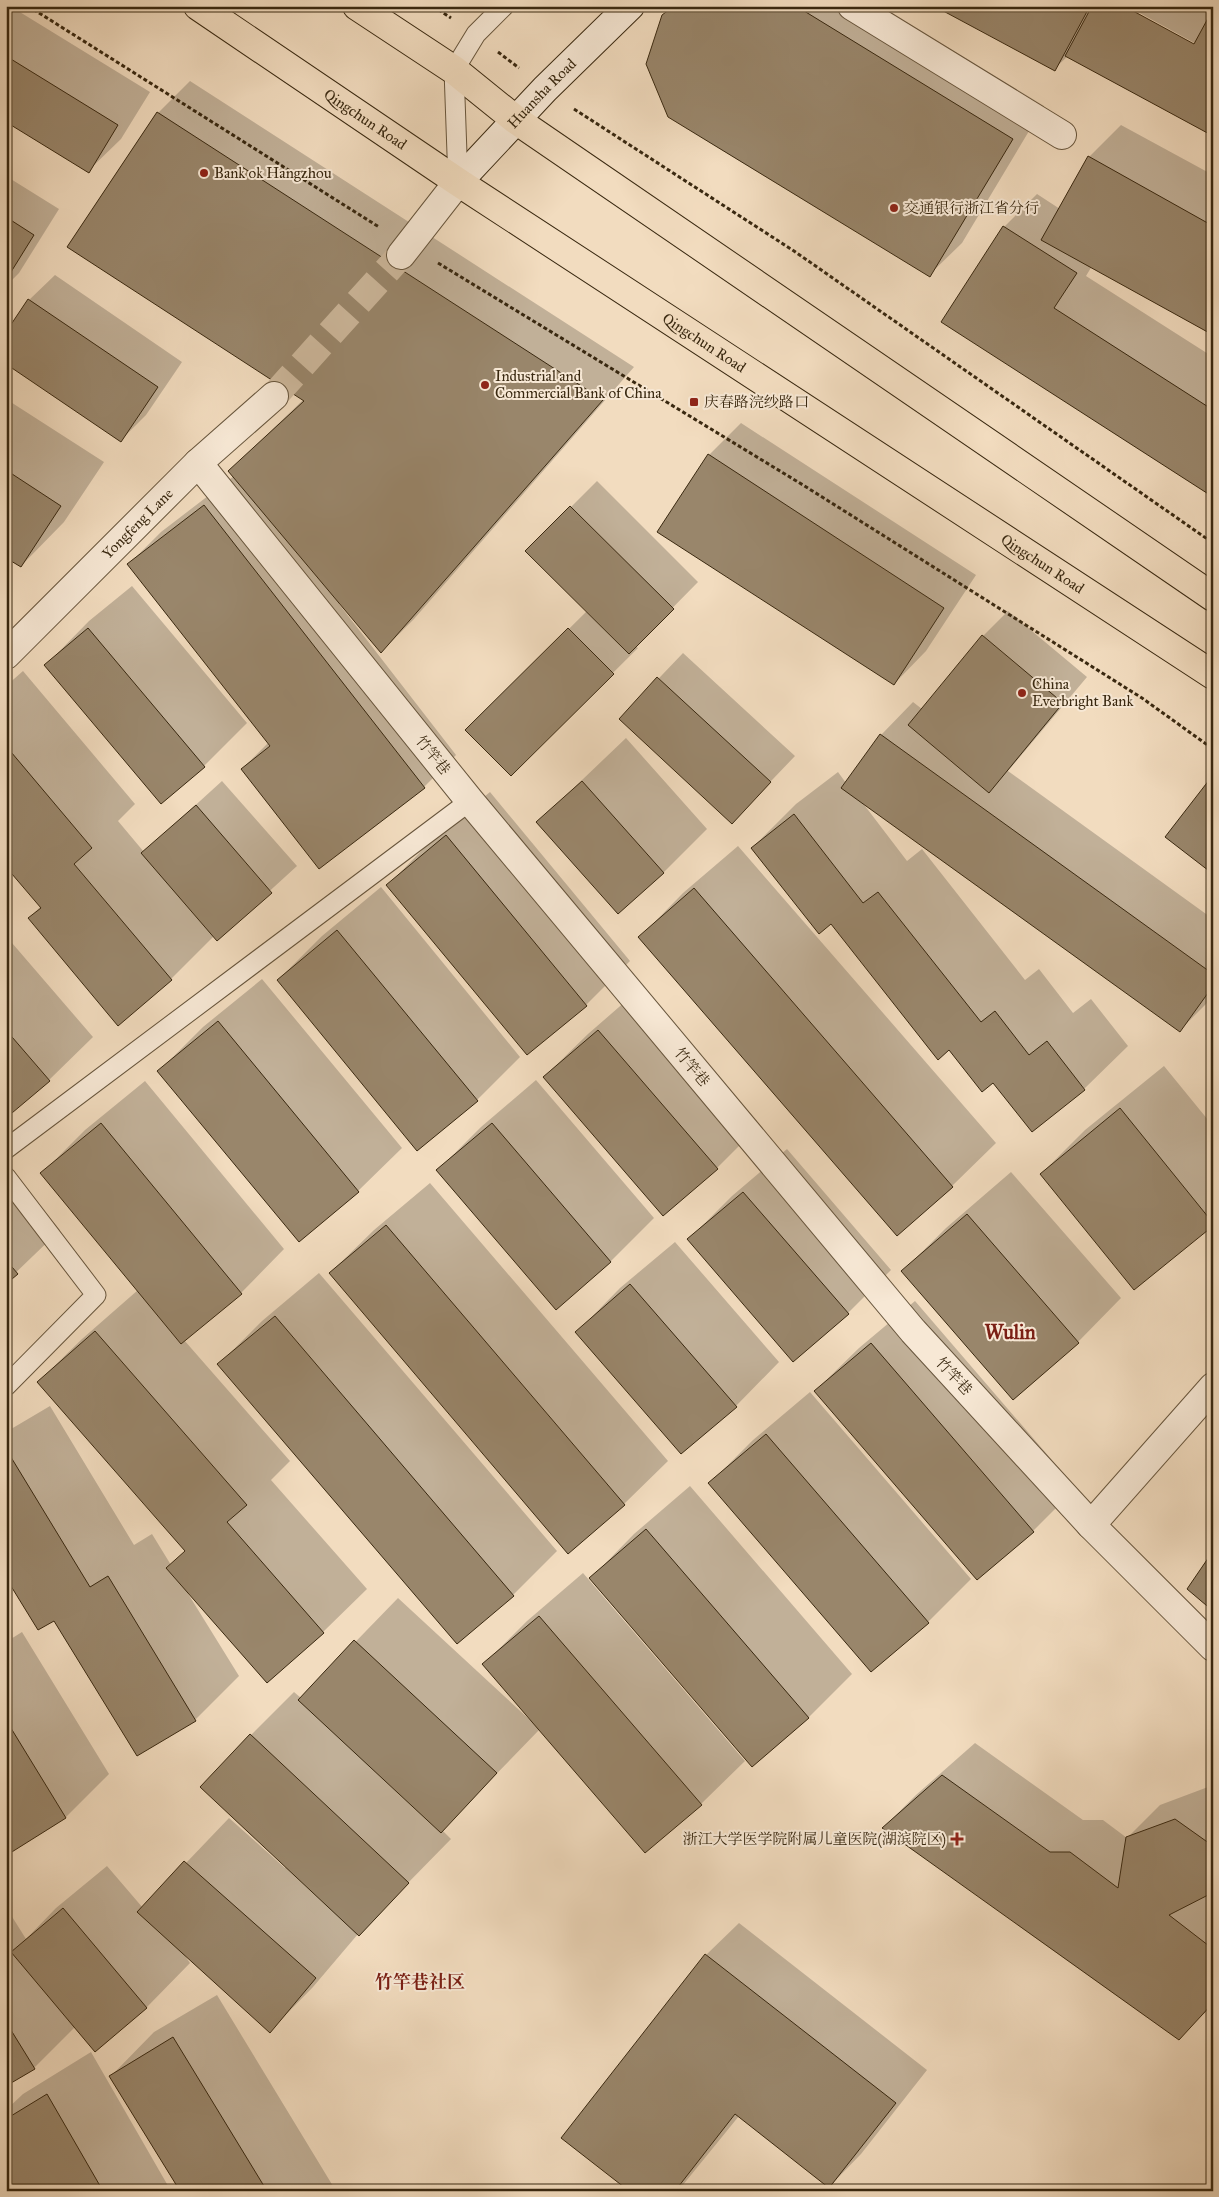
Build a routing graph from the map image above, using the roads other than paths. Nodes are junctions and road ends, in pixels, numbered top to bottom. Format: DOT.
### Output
graph roads {
  1 [pos="198,6"];
  2 [pos="357,6"];
  3 [pos="504,6"];
  4 [pos="630,6"];
  5 [pos="852,6"];
  6 [pos="454,70"];
  7 [pos="516,120"];
  8 [pos="1062,135"];
  9 [pos="458,182"];
  10 [pos="405,250"];
  11 [pos="274,396"];
  12 [pos="198,463"];
  13 [pos="1213,597"];
  14 [pos="6,655"];
  15 [pos="1213,675"];
  16 [pos="470,801"];
  17 [pos="6,1150"];
  18 [pos="6,1177"];
  19 [pos="6,1386"];
  20 [pos="1213,1387"];
  21 [pos="1091,1525"];
  22 [pos="1213,1647"];
  1 -- 9 [label="main road, Qingchun Road"];
  2 -- 6 [label="main road"];
  3 -- 6 [label="lane"];
  4 -- 7 [label="street, Huansha Road"];
  5 -- 8 [label="street"];
  6 -- 7 [label="main road"];
  6 -- 9 [label="lane"];
  7 -- 9 [label="street, Huansha Road"];
  7 -- 13 [label="main road"];
  9 -- 10 [label="street"];
  9 -- 15 [label="main road, Qingchun Road"];
  11 -- 12 [label="street, Yongfeng Lane"];
  12 -- 14 [label="street, Yongfeng Lane"];
  12 -- 16 [label="street, 竹竿巷"];
  16 -- 17 [label="lane"];
  16 -- 21 [label="street, 竹竿巷"];
  18 -- 19 [label="lane"];
  20 -- 21 [label="street"];
  21 -- 22 [label="street, 竹竿巷"];
}
